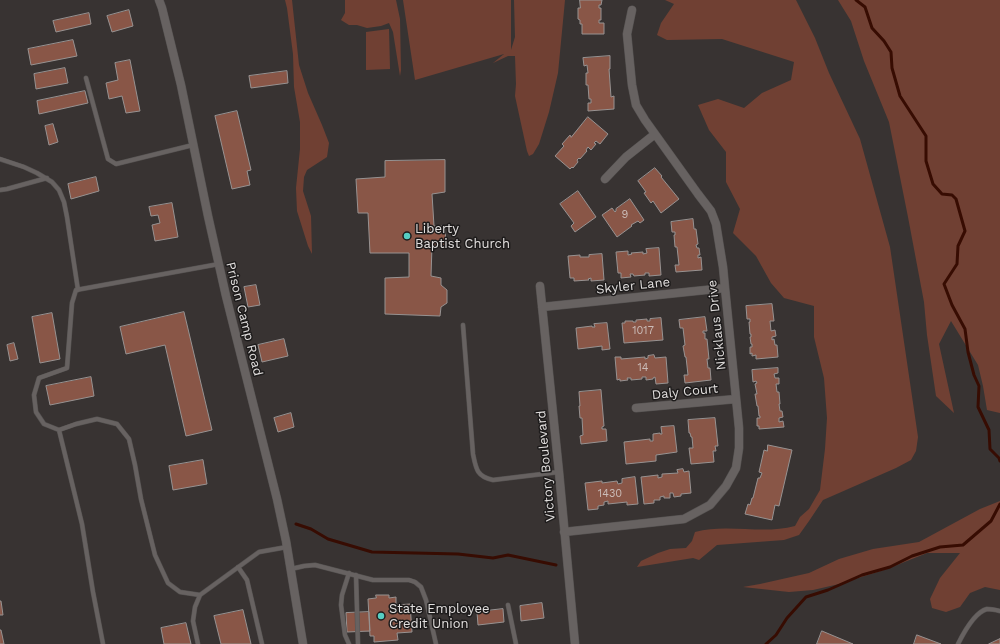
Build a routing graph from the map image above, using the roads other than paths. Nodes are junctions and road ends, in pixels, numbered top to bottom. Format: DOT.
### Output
graph roads {
  1 [pos="159,0"];
  2 [pos="632,10"];
  3 [pos="86,78"];
  4 [pos="655,134"];
  5 [pos="193,145"];
  6 [pos="0,159"];
  7 [pos="47,178"];
  8 [pos="605,179"];
  9 [pos="0,190"];
  10 [pos="219,264"];
  11 [pos="540,286"];
  12 [pos="725,288"];
  13 [pos="78,290"];
  14 [pos="542,307"];
  15 [pos="463,326"];
  16 [pos="736,398"];
  17 [pos="636,408"];
  18 [pos="59,430"];
  19 [pos="559,472"];
  20 [pos="564,532"];
  21 [pos="287,547"];
  22 [pos="238,567"];
  23 [pos="291,569"];
  24 [pos="349,573"];
  25 [pos="356,575"];
  26 [pos="200,595"];
  27 [pos="508,605"];
  28 [pos="1000,611"];
  29 [pos="103,644"];
  30 [pos="198,644"];
  31 [pos="262,644"];
  32 [pos="303,644"];
  33 [pos="349,644"];
  34 [pos="358,644"];
  35 [pos="436,644"];
  36 [pos="516,644"];
  37 [pos="575,644"];
  38 [pos="958,644"];
  1 -- 5 [label="street, Prison Camp Road"];
  2 -- 4 [label="street, Nicklaus Drive"];
  3 -- 5 [label="lane"];
  4 -- 8 [label="street"];
  4 -- 12 [label="street, Nicklaus Drive"];
  5 -- 10 [label="street, Prison Camp Road"];
  6 -- 7 [label="lane"];
  7 -- 9 [label="lane"];
  7 -- 13 [label="lane"];
  10 -- 13 [label="lane"];
  10 -- 21 [label="street, Prison Camp Road"];
  11 -- 14 [label="street, Victory Boulevard"];
  12 -- 14 [label="street, Skyler Lane"];
  12 -- 16 [label="street, Nicklaus Drive"];
  13 -- 18 [label="lane"];
  14 -- 19 [label="street, Victory Boulevard"];
  15 -- 19 [label="lane"];
  16 -- 17 [label="street, Daly Court"];
  16 -- 20 [label="street, Nicklaus Drive"];
  18 -- 26 [label="lane"];
  18 -- 29 [label="lane"];
  19 -- 20 [label="street, Victory Boulevard"];
  20 -- 37 [label="street, Victory Boulevard"];
  21 -- 22 [label="lane"];
  21 -- 23 [label="street, Prison Camp Road"];
  22 -- 26 [label="lane"];
  22 -- 31 [label="lane"];
  23 -- 24 [label="lane"];
  23 -- 32 [label="street, Prison Camp Road"];
  24 -- 25 [label="lane"];
  24 -- 33 [label="lane"];
  25 -- 34 [label="lane"];
  25 -- 35 [label="lane"];
  26 -- 30 [label="lane"];
  27 -- 36 [label="lane"];
  28 -- 38 [label="lane"];
}
